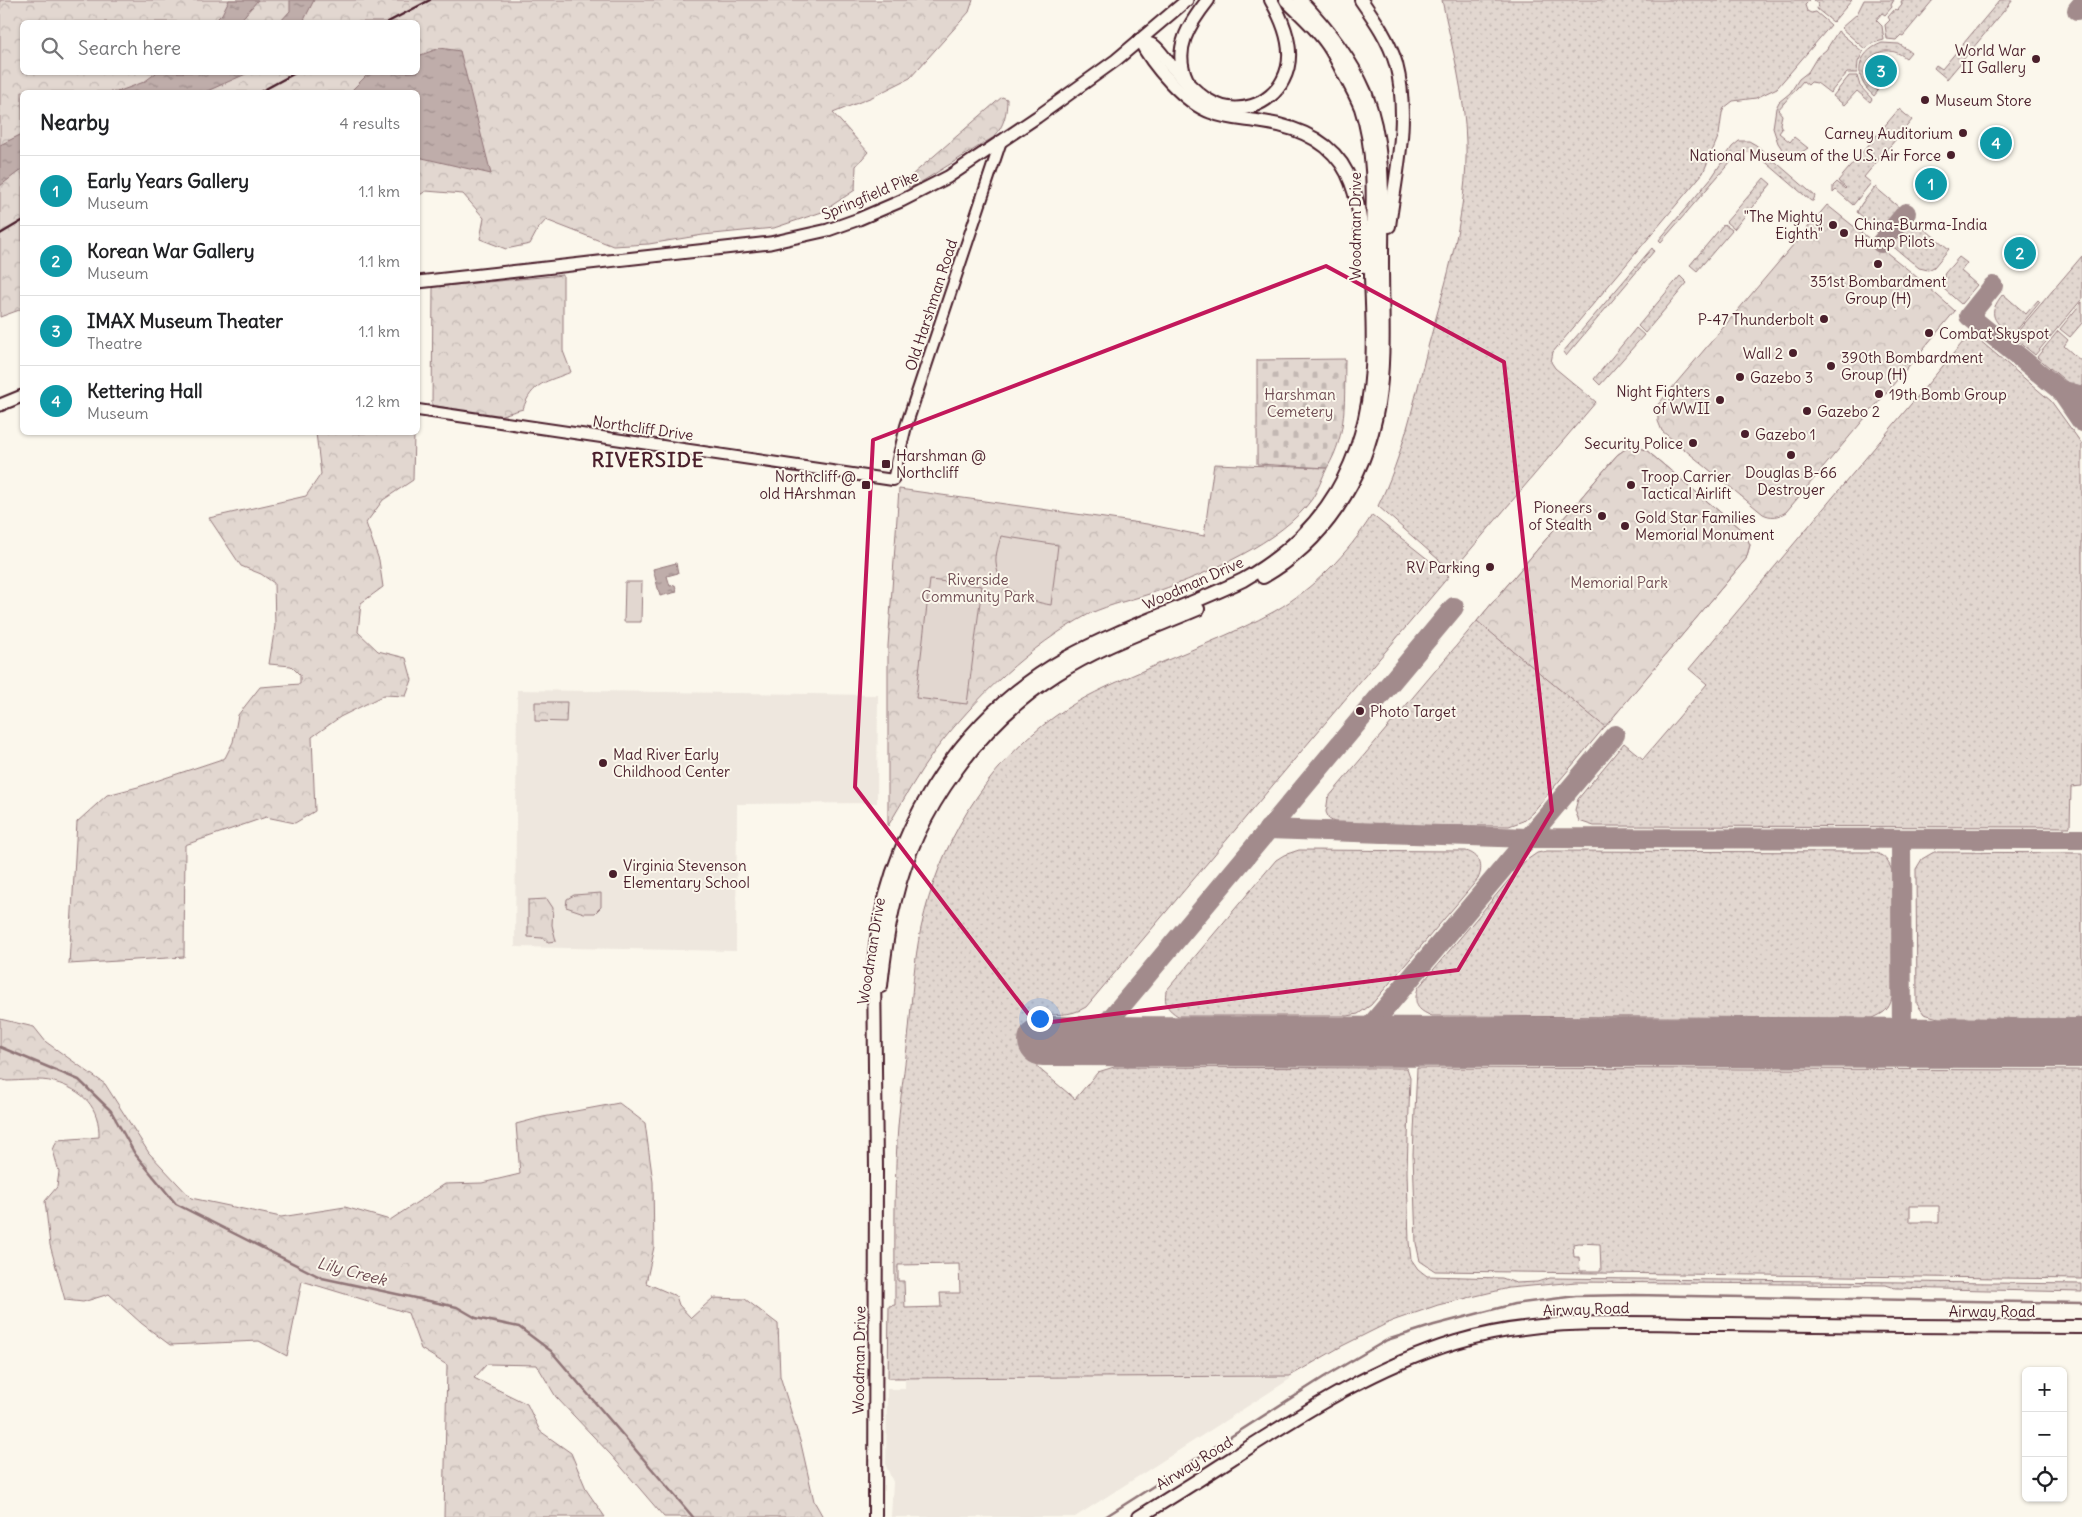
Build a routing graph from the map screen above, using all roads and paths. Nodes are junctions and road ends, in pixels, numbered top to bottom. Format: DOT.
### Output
graph roads {
  1 [pos="1187,0"];
  2 [pos="1208,0"];
  3 [pos="1271,0"];
  4 [pos="1286,0"];
  5 [pos="1300,0"];
  6 [pos="1361,0"];
  7 [pos="1140,40"];
  8 [pos="1194,90"];
  9 [pos="1001,140"];
  10 [pos="420,282"];
  11 [pos="1382,290"];
  12 [pos="1372,366"];
  13 [pos="20,397"];
  14 [pos="0,405"];
  15 [pos="420,410"];
  16 [pos="893,480"];
  17 [pos="876,1023"];
  18 [pos="2082,1327"];
  19 [pos="875,1517"];
  20 [pos="1139,1517"];
  1 -- 7 [label="main road, Springfield Pike"];
  2 -- 8 [label="main road"];
  3 -- 8 [label="main road"];
  4 -- 12 [label="main road, Woodman Drive"];
  5 -- 11 [label="main road, Woodman Drive"];
  6 -- 11 [label="main road"];
  7 -- 8 [label="main road"];
  7 -- 9 [label="main road, Springfield Pike"];
  7 -- 12 [label="main road"];
  9 -- 10 [label="main road, Springfield Pike"];
  9 -- 16 [label="street, Old Harshman Road"];
  11 -- 17 [label="main road, Woodman Drive"];
  12 -- 17 [label="main road, Woodman Drive"];
  13 -- 14 [label="main road"];
  15 -- 16 [label="street, Northcliff Drive"];
  17 -- 19 [label="main road, Woodman Drive"];
  18 -- 20 [label="main road, Airway Road"];
}
